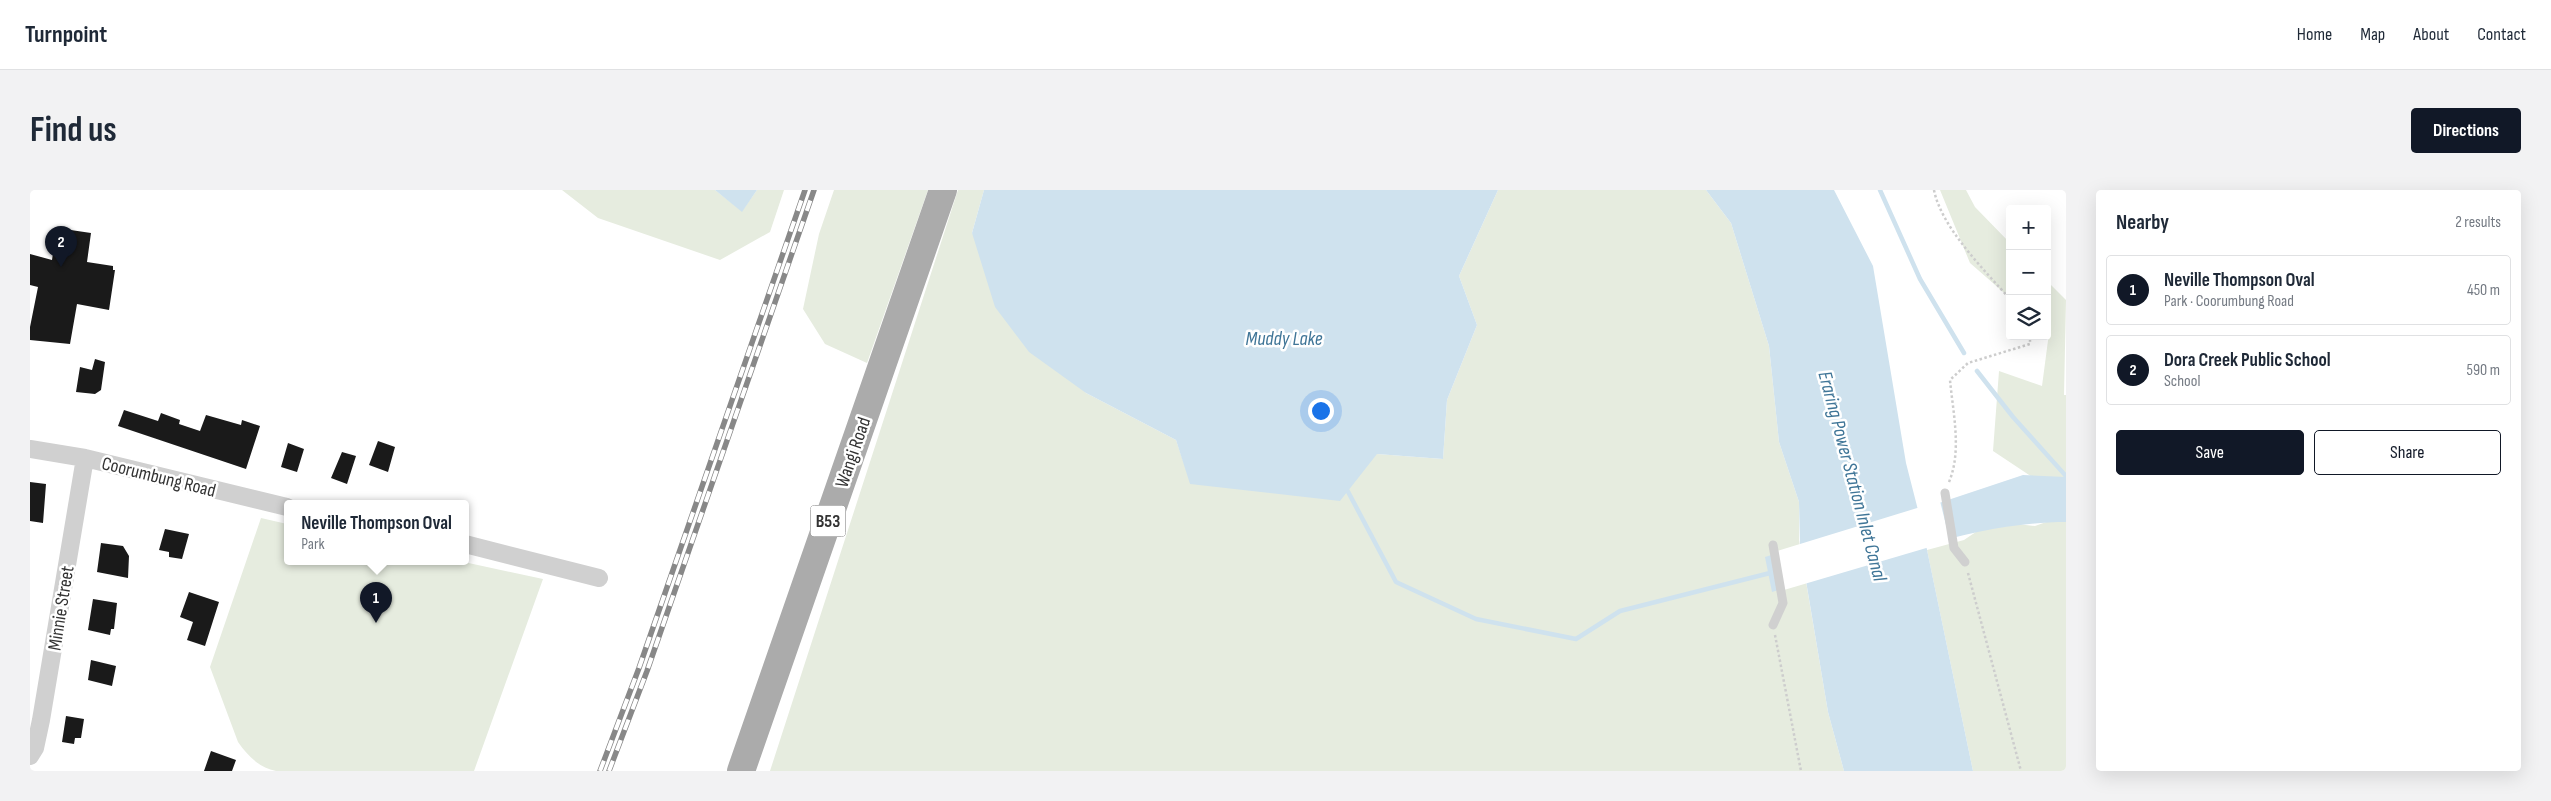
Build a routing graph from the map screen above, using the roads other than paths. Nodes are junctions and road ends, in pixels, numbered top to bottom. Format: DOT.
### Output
graph roads {
  1 [pos="943,190"];
  2 [pos="30,449"];
  3 [pos="84,458"];
  4 [pos="1945,493"];
  5 [pos="284,506"];
  6 [pos="469,545"];
  7 [pos="1773,545"];
  8 [pos="1965,562"];
  9 [pos="599,578"];
  10 [pos="1773,625"];
  11 [pos="30,756"];
  12 [pos="741,771"];
  1 -- 12 [label="main road, Wangi Road / B53"];
  2 -- 3 [label="street, Coorumbung Road"];
  3 -- 5 [label="street, Coorumbung Road"];
  3 -- 11 [label="street, Minnie Street"];
  4 -- 8 [label="lane"];
  6 -- 9 [label="street"];
  7 -- 10 [label="lane"];
}
